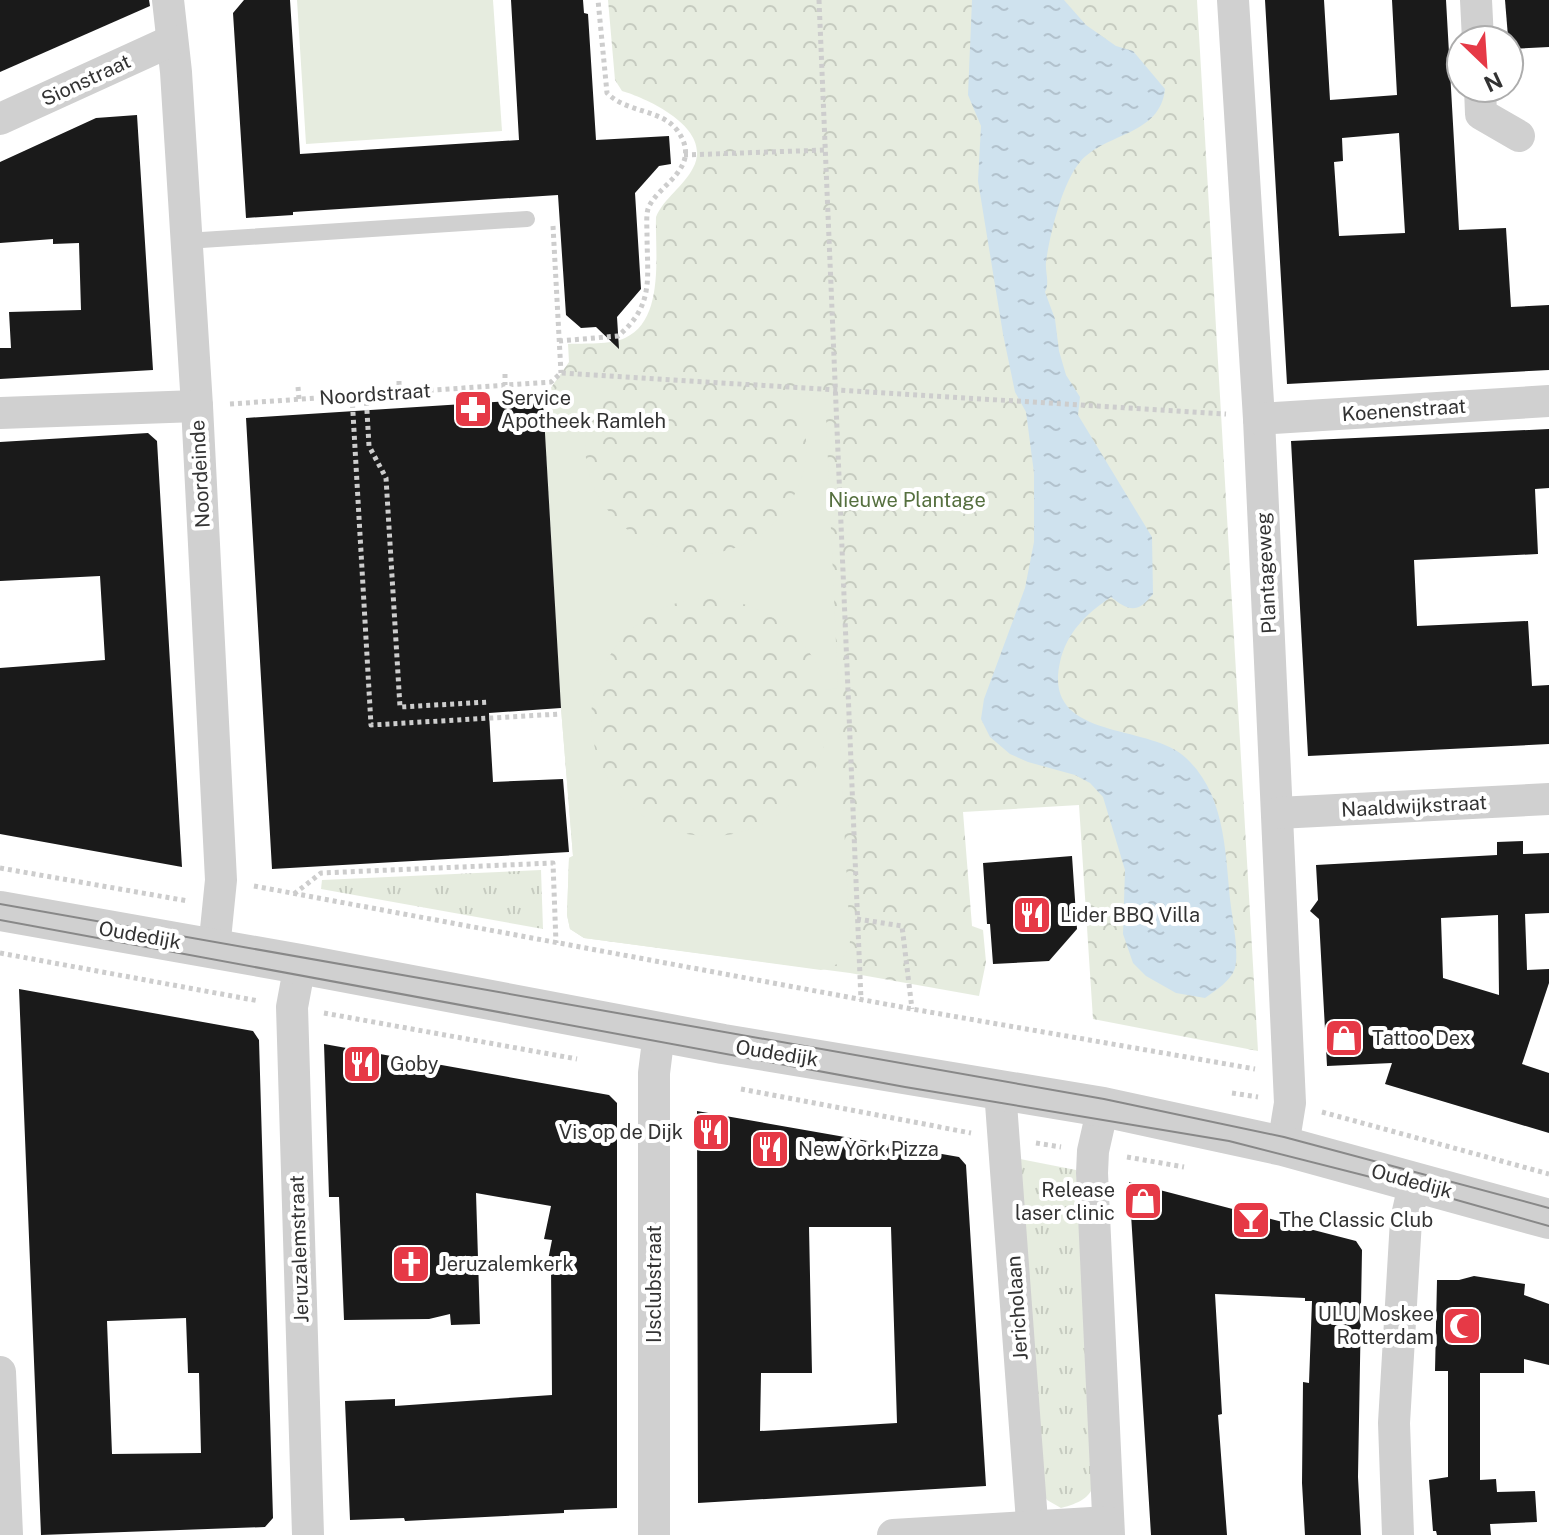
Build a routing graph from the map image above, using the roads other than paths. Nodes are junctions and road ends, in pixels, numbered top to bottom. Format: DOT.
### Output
graph roads {
  1 [pos="168,0"];
  2 [pos="1233,0"];
  3 [pos="1476,0"];
  4 [pos="1477,24"];
  5 [pos="171,41"];
  6 [pos="1481,104"];
  7 [pos="0,119"];
  8 [pos="1519,136"];
  9 [pos="527,219"];
  10 [pos="186,241"];
  11 [pos="1549,401"];
  12 [pos="197,406"];
  13 [pos="0,413"];
  14 [pos="1259,419"];
  15 [pos="1549,799"];
  16 [pos="1278,813"];
  17 [pos="0,911"];
  18 [pos="214,949"];
  19 [pos="300,964"];
  20 [pos="659,1033"];
  21 [pos="1000,1090"];
  22 [pos="1103,1107"];
  23 [pos="1283,1146"];
  24 [pos="1415,1181"];
  25 [pos="1549,1219"];
  26 [pos="0,1372"];
  27 [pos="1109,1528"];
  28 [pos="1033,1531"];
  29 [pos="7,1535"];
  30 [pos="308,1535"];
  31 [pos="654,1535"];
  32 [pos="893,1535"];
  33 [pos="1398,1535"];
  1 -- 5 [label="street, Noordeinde"];
  2 -- 14 [label="street, Plantageweg"];
  3 -- 4 [label="street"];
  5 -- 7 [label="street, Sionstraat"];
  5 -- 10 [label="street, Noordeinde"];
  6 -- 8 [label="street"];
  9 -- 10 [label="lane"];
  10 -- 12 [label="street, Noordeinde"];
  11 -- 14 [label="street, Koenenstraat"];
  12 -- 13 [label="street"];
  12 -- 18 [label="street, Noordeinde"];
  14 -- 16 [label="street, Plantageweg"];
  15 -- 16 [label="street, Naaldwijkstraat"];
  16 -- 23 [label="street, Plantageweg"];
  17 -- 18 [label="street, Oudedijk"];
  18 -- 19 [label="street, Oudedijk"];
  19 -- 20 [label="street, Oudedijk"];
  19 -- 30 [label="street, Jeruzalemstraat"];
  20 -- 21 [label="street, Oudedijk"];
  20 -- 31 [label="street, IJsclubstraat"];
  21 -- 22 [label="street, Oudedijk"];
  21 -- 28 [label="street, Jericholaan"];
  22 -- 23 [label="street, Oudedijk"];
  22 -- 27 [label="street"];
  23 -- 24 [label="street, Oudedijk"];
  24 -- 25 [label="street, Oudedijk"];
  24 -- 33 [label="street"];
  26 -- 29 [label="street"];
  27 -- 28 [label="street"];
  28 -- 32 [label="street"];
}
